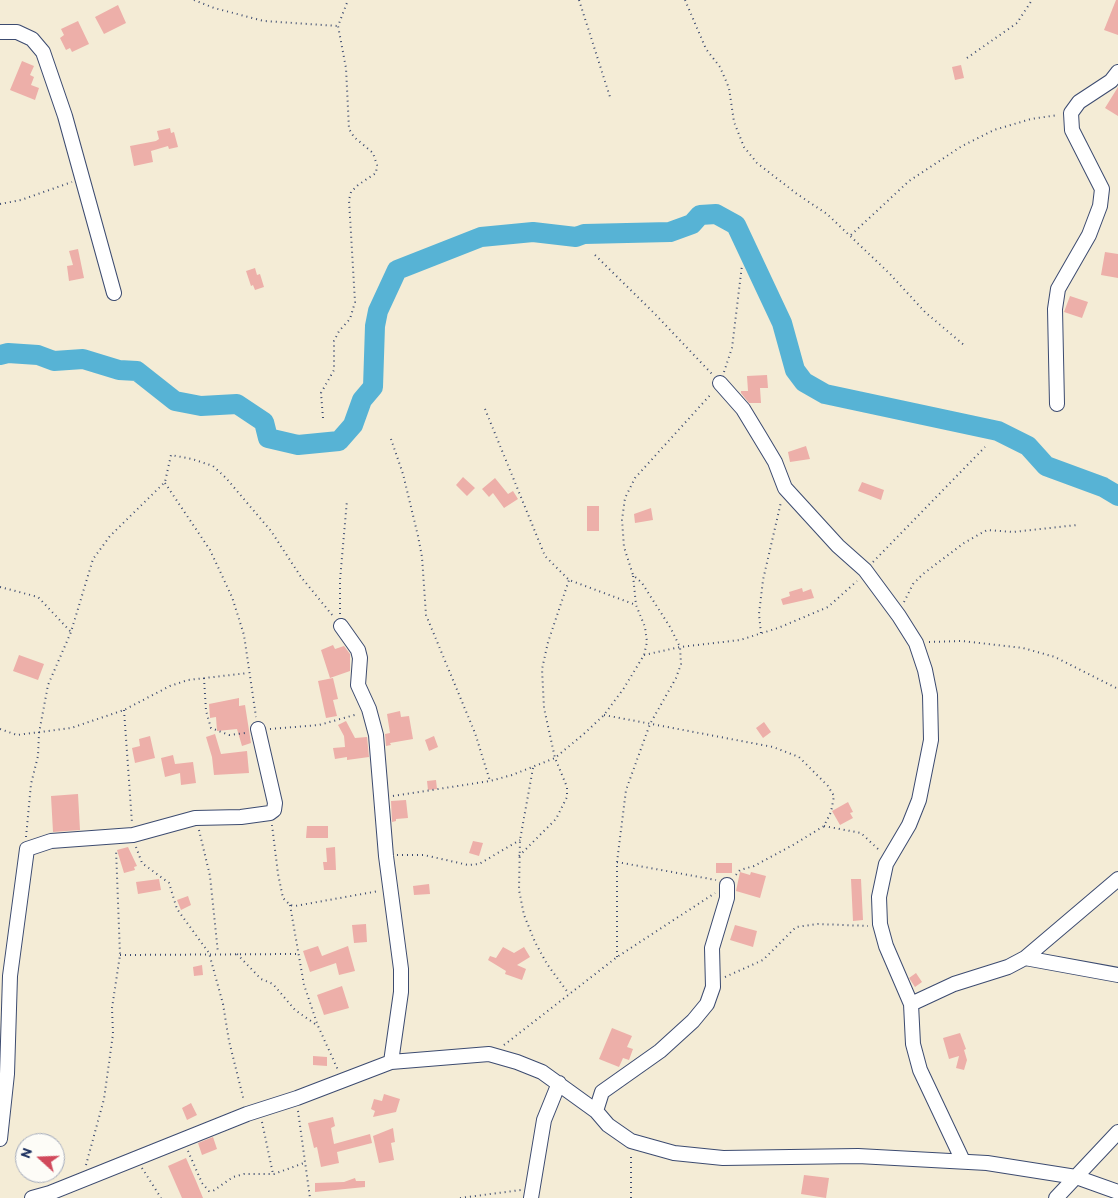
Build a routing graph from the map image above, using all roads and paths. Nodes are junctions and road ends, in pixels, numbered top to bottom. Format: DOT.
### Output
graph roads {
  1 [pos="194,0"];
  2 [pos="348,0"];
  3 [pos="579,0"];
  4 [pos="686,0"];
  5 [pos="1032,0"];
  6 [pos="338,26"];
  7 [pos="0,32"];
  8 [pos="966,58"];
  9 [pos="1118,72"];
  10 [pos="611,100"];
  11 [pos="1071,113"];
  12 [pos="83,178"];
  13 [pos="0,204"];
  14 [pos="851,235"];
  15 [pos="595,255"];
  16 [pos="742,265"];
  17 [pos="114,294"];
  18 [pos="965,346"];
  19 [pos="720,384"];
  20 [pos="1057,404"];
  21 [pos="486,409"];
  22 [pos="323,418"];
  23 [pos="392,439"];
  24 [pos="985,447"];
  25 [pos="165,482"];
  26 [pos="785,488"];
  27 [pos="347,500"];
  28 [pos="1077,526"];
  29 [pos="865,570"];
  30 [pos="633,574"];
  31 [pos="569,580"];
  32 [pos="0,588"];
  33 [pos="636,606"];
  34 [pos="899,616"];
  35 [pos="341,626"];
  36 [pos="71,632"];
  37 [pos="761,633"];
  38 [pos="916,643"];
  39 [pos="680,647"];
  40 [pos="644,655"];
  41 [pos="249,672"];
  42 [pos="204,678"];
  43 [pos="1118,689"];
  44 [pos="370,709"];
  45 [pos="124,710"];
  46 [pos="604,715"];
  47 [pos="650,724"];
  48 [pos="0,729"];
  49 [pos="258,729"];
  50 [pos="39,733"];
  51 [pos="555,758"];
  52 [pos="533,767"];
  53 [pos="490,782"];
  54 [pos="381,798"];
  55 [pos="270,813"];
  56 [pos="195,818"];
  57 [pos="824,826"];
  58 [pos="133,835"];
  59 [pos="115,838"];
  60 [pos="520,840"];
  61 [pos="26,849"];
  62 [pos="386,856"];
  63 [pos="519,856"];
  64 [pos="617,862"];
  65 [pos="886,864"];
  66 [pos="1118,879"];
  67 [pos="727,885"];
  68 [pos="392,889"];
  69 [pos="290,905"];
  70 [pos="880,924"];
  71 [pos="209,953"];
  72 [pos="218,953"];
  73 [pos="236,953"];
  74 [pos="120,954"];
  75 [pos="297,954"];
  76 [pos="617,957"];
  77 [pos="1025,958"];
  78 [pos="1118,975"];
  79 [pos="713,987"];
  80 [pos="569,994"];
  81 [pos="911,1004"];
  82 [pos="318,1026"];
  83 [pos="489,1054"];
  84 [pos="391,1062"];
  85 [pos="342,1081"];
  86 [pos="559,1083"];
  87 [pos="297,1098"];
  88 [pos="253,1112"];
  89 [pos="596,1112"];
  90 [pos="1118,1132"];
  91 [pos="0,1139"];
  92 [pos="183,1139"];
  93 [pos="631,1141"];
  94 [pos="136,1158"];
  95 [pos="304,1162"];
  96 [pos="963,1162"];
  97 [pos="274,1174"];
  98 [pos="1076,1177"];
  99 [pos="82,1180"];
  100 [pos="1118,1192"];
  101 [pos="530,1194"];
  102 [pos="32,1198"];
  103 [pos="161,1198"];
  104 [pos="310,1198"];
  105 [pos="460,1198"];
  106 [pos="631,1198"];
  107 [pos="1056,1198"];
  1 -- 6 [label="path"];
  2 -- 6 [label="path"];
  3 -- 10 [label="path"];
  4 -- 14 [label="path"];
  5 -- 8 [label="path"];
  6 -- 22 [label="path"];
  7 -- 12 [label="street"];
  9 -- 11 [label="street"];
  11 -- 14 [label="path"];
  11 -- 20 [label="street"];
  12 -- 13 [label="path"];
  12 -- 17 [label="street"];
  14 -- 18 [label="path"];
  15 -- 19 [label="path"];
  16 -- 19 [label="path"];
  19 -- 26 [label="street"];
  19 -- 30 [label="path"];
  21 -- 31 [label="path"];
  23 -- 53 [label="path"];
  24 -- 29 [label="path"];
  25 -- 35 [label="path"];
  25 -- 36 [label="path"];
  25 -- 41 [label="path"];
  26 -- 29 [label="street"];
  26 -- 37 [label="path"];
  27 -- 35 [label="path"];
  28 -- 34 [label="path"];
  29 -- 34 [label="street"];
  29 -- 37 [label="path"];
  30 -- 33 [label="path"];
  30 -- 39 [label="path"];
  31 -- 33 [label="path"];
  31 -- 51 [label="path"];
  32 -- 36 [label="path"];
  33 -- 40 [label="path"];
  34 -- 38 [label="street"];
  35 -- 44 [label="street"];
  36 -- 50 [label="path"];
  37 -- 39 [label="path"];
  38 -- 43 [label="path"];
  38 -- 65 [label="street"];
  39 -- 40 [label="path"];
  39 -- 47 [label="path"];
  40 -- 46 [label="path"];
  41 -- 42 [label="path"];
  41 -- 49 [label="path"];
  42 -- 45 [label="path"];
  42 -- 49 [label="path"];
  44 -- 49 [label="path"];
  44 -- 54 [label="street"];
  45 -- 50 [label="path"];
  45 -- 58 [label="path"];
  46 -- 47 [label="path"];
  46 -- 51 [label="path"];
  47 -- 57 [label="path"];
  47 -- 64 [label="path"];
  48 -- 50 [label="path"];
  49 -- 55 [label="street"];
  50 -- 61 [label="path"];
  51 -- 52 [label="path"];
  51 -- 63 [label="path"];
  52 -- 53 [label="path"];
  52 -- 60 [label="path"];
  53 -- 54 [label="path"];
  54 -- 62 [label="street"];
  55 -- 56 [label="street"];
  55 -- 69 [label="path"];
  56 -- 58 [label="street"];
  56 -- 72 [label="path"];
  57 -- 65 [label="path"];
  57 -- 67 [label="path"];
  58 -- 59 [label="street"];
  58 -- 71 [label="path"];
  59 -- 61 [label="street"];
  59 -- 74 [label="path"];
  60 -- 62 [label="path"];
  60 -- 63 [label="path"];
  61 -- 91 [label="street"];
  62 -- 68 [label="street"];
  63 -- 80 [label="path"];
  64 -- 67 [label="path"];
  64 -- 76 [label="path"];
  65 -- 70 [label="street"];
  66 -- 77 [label="street"];
  67 -- 76 [label="path"];
  67 -- 79 [label="street"];
  68 -- 69 [label="path"];
  68 -- 84 [label="street"];
  69 -- 75 [label="path"];
  70 -- 79 [label="path"];
  70 -- 81 [label="street"];
  71 -- 72 [label="path"];
  71 -- 74 [label="path"];
  71 -- 88 [label="path"];
  72 -- 73 [label="path"];
  73 -- 75 [label="path"];
  73 -- 82 [label="path"];
  74 -- 99 [label="path"];
  75 -- 82 [label="path"];
  76 -- 80 [label="path"];
  77 -- 78 [label="street"];
  77 -- 81 [label="street"];
  79 -- 89 [label="street"];
  80 -- 83 [label="path"];
  81 -- 96 [label="street"];
  82 -- 85 [label="path"];
  83 -- 84 [label="street"];
  83 -- 86 [label="street"];
  84 -- 85 [label="street"];
  85 -- 87 [label="street"];
  86 -- 89 [label="street"];
  86 -- 101 [label="street"];
  87 -- 88 [label="street"];
  87 -- 95 [label="path"];
  88 -- 92 [label="street"];
  88 -- 97 [label="path"];
  89 -- 93 [label="street"];
  90 -- 98 [label="street"];
  92 -- 94 [label="street"];
  92 -- 97 [label="path"];
  93 -- 96 [label="street"];
  93 -- 106 [label="path"];
  94 -- 99 [label="street"];
  94 -- 103 [label="path"];
  95 -- 97 [label="path"];
  95 -- 104 [label="path"];
  96 -- 98 [label="street"];
  98 -- 100 [label="street"];
  98 -- 107 [label="street"];
  99 -- 102 [label="street"];
  101 -- 105 [label="path"];
}
